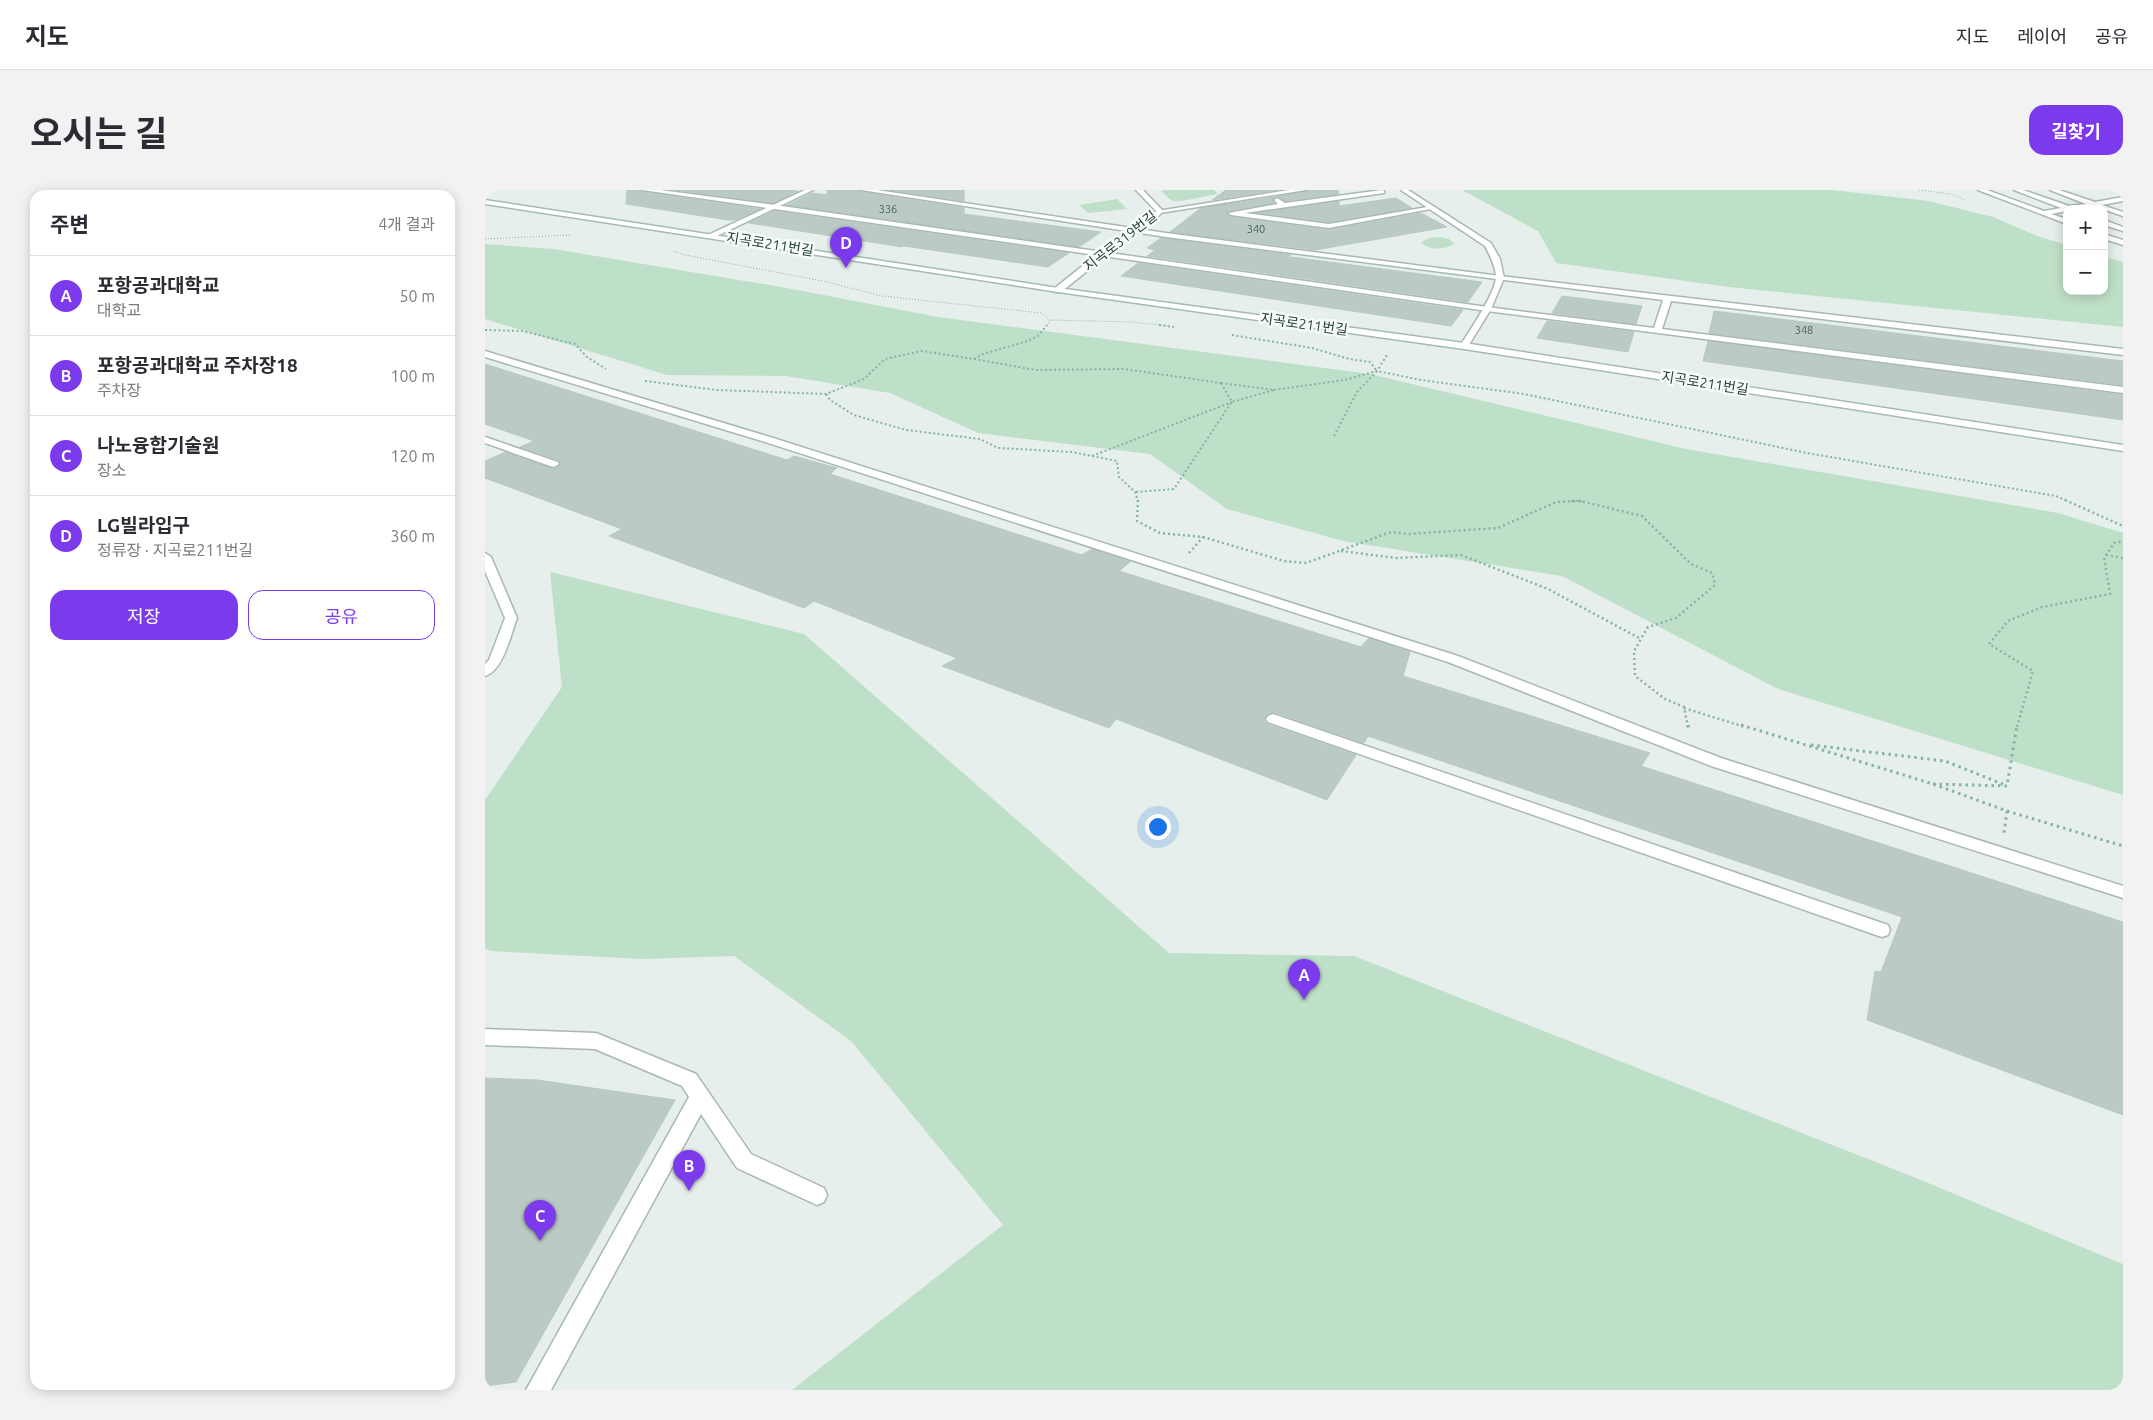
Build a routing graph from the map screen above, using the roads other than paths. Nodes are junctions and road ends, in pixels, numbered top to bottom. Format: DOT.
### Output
graph roads {
  1 [pos="645,190"];
  2 [pos="810,190"];
  3 [pos="864,190"];
  4 [pos="1139,190"];
  5 [pos="1303,190"];
  6 [pos="1404,190"];
  7 [pos="1981,190"];
  8 [pos="2017,190"];
  9 [pos="2053,190"];
  10 [pos="1382,192"];
  11 [pos="2109,192"];
  12 [pos="1269,195"];
  13 [pos="2123,198"];
  14 [pos="485,202"];
  15 [pos="2094,204"];
  16 [pos="1284,205"];
  17 [pos="2089,205"];
  18 [pos="775,206"];
  19 [pos="2063,207"];
  20 [pos="1433,208"];
  21 [pos="2063,210"];
  22 [pos="1160,211"];
  23 [pos="2042,213"];
  24 [pos="2123,214"];
  25 [pos="2063,221"];
  26 [pos="2108,223"];
  27 [pos="2123,228"];
  28 [pos="1134,229"];
  29 [pos="711,236"];
  30 [pos="2108,237"];
  31 [pos="2123,243"];
  32 [pos="1103,253"];
  33 [pos="1500,278"];
  34 [pos="1059,290"];
  35 [pos="1668,297"];
  36 [pos="1487,309"];
  37 [pos="1657,331"];
  38 [pos="1464,346"];
  39 [pos="2123,352"];
  40 [pos="485,354"];
  41 [pos="2123,390"];
  42 [pos="485,440"];
  43 [pos="2123,448"];
  44 [pos="554,464"];
  45 [pos="485,557"];
  46 [pos="485,672"];
  47 [pos="1273,720"];
  48 [pos="2123,892"];
  49 [pos="1882,930"];
  50 [pos="485,1037"];
  51 [pos="700,1096"];
  52 [pos="817,1194"];
  53 [pos="539,1390"];
  1 -- 18 [label="main road"];
  2 -- 18 [label="main road"];
  3 -- 28 [label="main road"];
  4 -- 22 [label="main road, 지곡로319번길"];
  5 -- 12 [label="main road"];
  6 -- 20 [label="main road"];
  7 -- 23 [label="main road"];
  8 -- 19 [label="main road"];
  9 -- 15 [label="main road"];
  10 -- 16 [label="main road"];
  11 -- 13 [label="main road"];
  12 -- 16 [label="main road"];
  12 -- 22 [label="main road"];
  13 -- 15 [label="main road"];
  14 -- 29 [label="main road, 지곡로211번길"];
  15 -- 17 [label="main road"];
  15 -- 24 [label="main road"];
  16 -- 20 [label="main road"];
  18 -- 29 [label="main road"];
  18 -- 32 [label="main road"];
  20 -- 33 [label="main road"];
  21 -- 23 [label="main road"];
  22 -- 28 [label="main road, 지곡로319번길"];
  23 -- 25 [label="main road"];
  26 -- 27 [label="main road"];
  28 -- 32 [label="main road, 지곡로319번길"];
  28 -- 33 [label="main road"];
  29 -- 34 [label="main road, 지곡로211번길"];
  30 -- 31 [label="main road"];
  32 -- 34 [label="main road, 지곡로319번길"];
  32 -- 36 [label="main road"];
  33 -- 35 [label="main road"];
  33 -- 36 [label="main road"];
  34 -- 38 [label="main road, 지곡로211번길"];
  35 -- 37 [label="main road"];
  35 -- 39 [label="main road"];
  36 -- 37 [label="main road"];
  36 -- 38 [label="main road"];
  37 -- 41 [label="main road"];
  38 -- 43 [label="main road, 지곡로211번길"];
  40 -- 48 [label="main road"];
  42 -- 44 [label="main road"];
  45 -- 46 [label="main road"];
  47 -- 49 [label="main road"];
  50 -- 51 [label="main road"];
  51 -- 52 [label="main road"];
  51 -- 53 [label="main road"];
}
